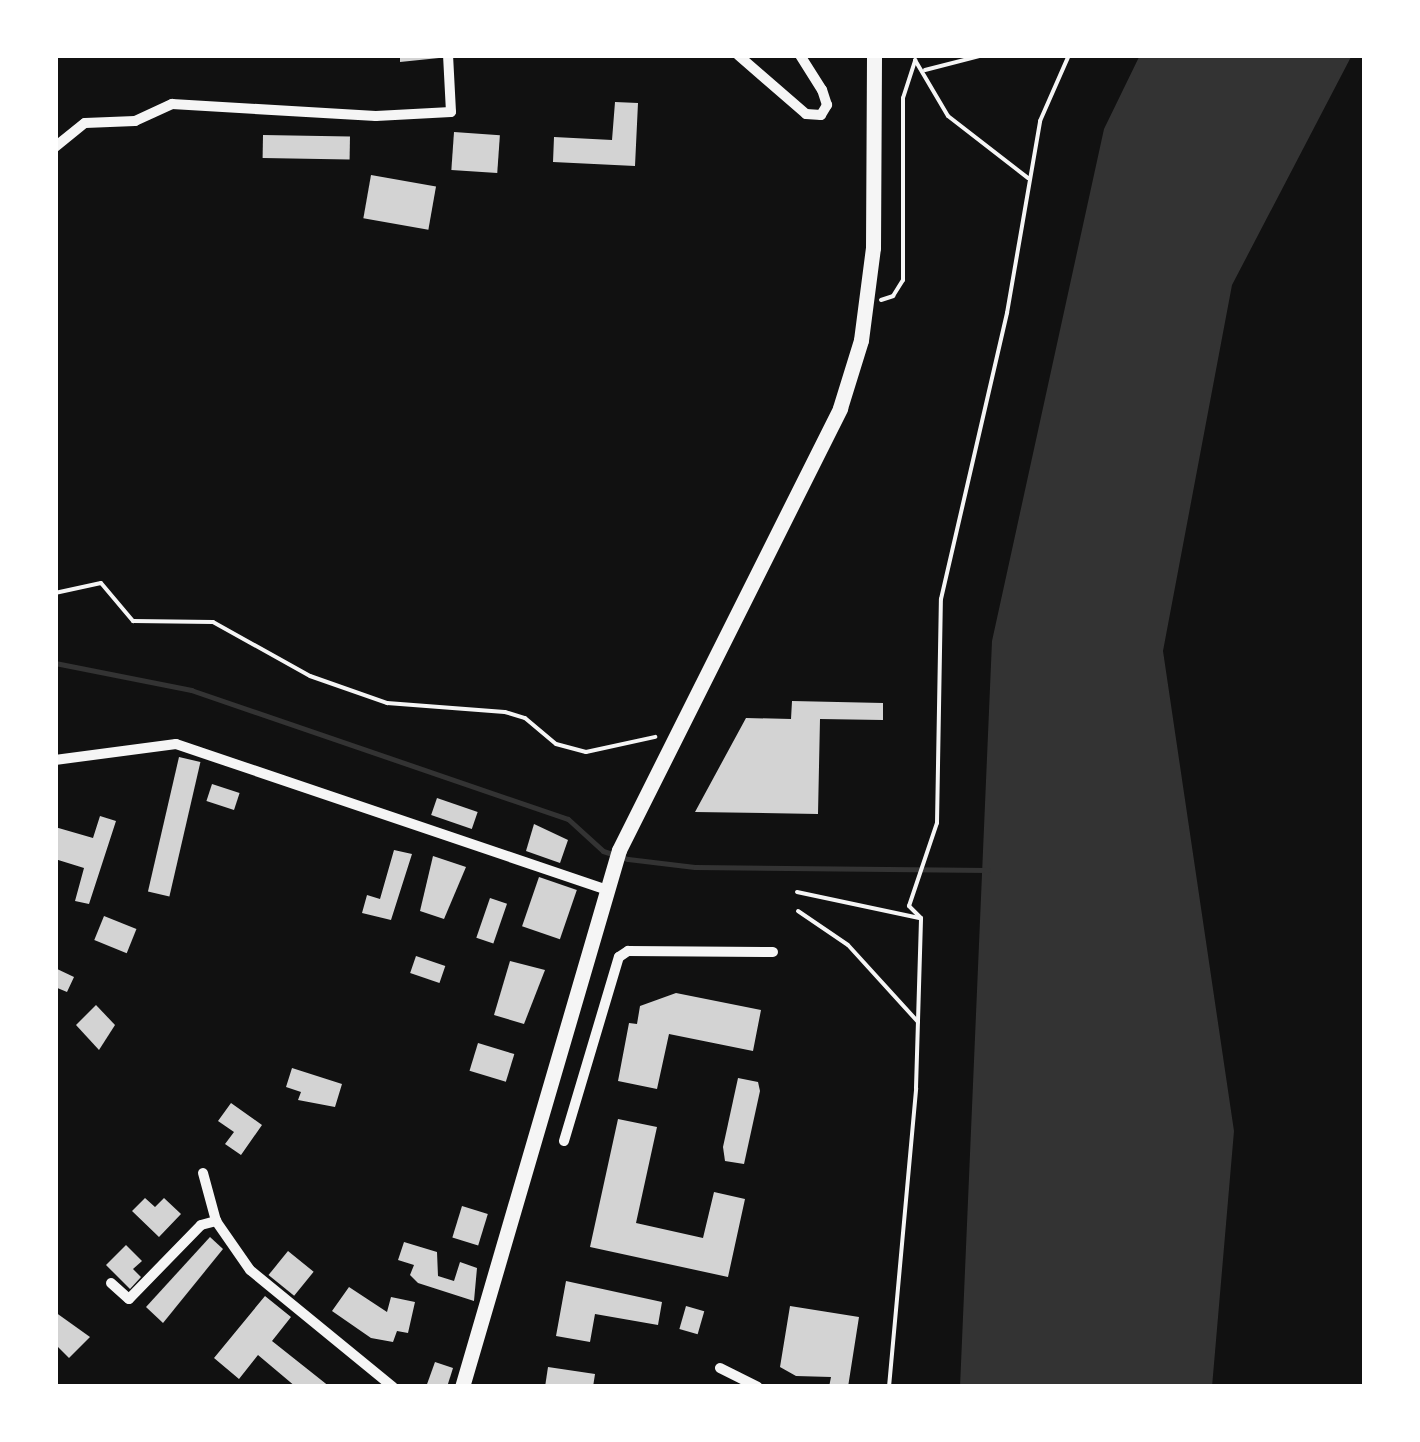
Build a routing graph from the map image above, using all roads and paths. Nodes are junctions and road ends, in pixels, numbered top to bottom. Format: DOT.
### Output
graph roads {
  1 [pos="448,55"];
  2 [pos="738,55"];
  3 [pos="800,55"];
  4 [pos="874,55"];
  5 [pos="984,55"];
  6 [pos="1069,55"];
  7 [pos="925,70"];
  8 [pos="55,147"];
  9 [pos="1028,178"];
  10 [pos="866,304"];
  11 [pos="55,593"];
  12 [pos="672,737"];
  13 [pos="55,760"];
  14 [pos="605,890"];
  15 [pos="797,892"];
  16 [pos="798,911"];
  17 [pos="921,918"];
  18 [pos="773,952"];
  19 [pos="918,1022"];
  20 [pos="553,1068"];
  21 [pos="581,1075"];
  22 [pos="564,1141"];
  23 [pos="204,1173"];
  24 [pos="216,1221"];
  25 [pos="111,1284"];
  26 [pos="720,1368"];
  27 [pos="393,1387"];
  28 [pos="462,1387"];
  29 [pos="758,1387"];
  30 [pos="890,1387"];
  1 -- 8 [label="street"];
  2 -- 3 [label="street"];
  4 -- 10 [label="main road"];
  5 -- 7 [label="path"];
  6 -- 9 [label="path"];
  7 -- 9 [label="path"];
  7 -- 10 [label="path"];
  9 -- 17 [label="path"];
  10 -- 12 [label="main road"];
  11 -- 12 [label="path"];
  12 -- 14 [label="main road"];
  13 -- 14 [label="street"];
  14 -- 20 [label="main road"];
  15 -- 17 [label="path"];
  16 -- 19 [label="path"];
  17 -- 19 [label="path"];
  18 -- 21 [label="street"];
  19 -- 30 [label="path"];
  20 -- 21 [label="street"];
  20 -- 28 [label="main road"];
  21 -- 22 [label="street"];
  23 -- 24 [label="street"];
  24 -- 25 [label="street"];
  24 -- 27 [label="street"];
  26 -- 29 [label="street"];
}
